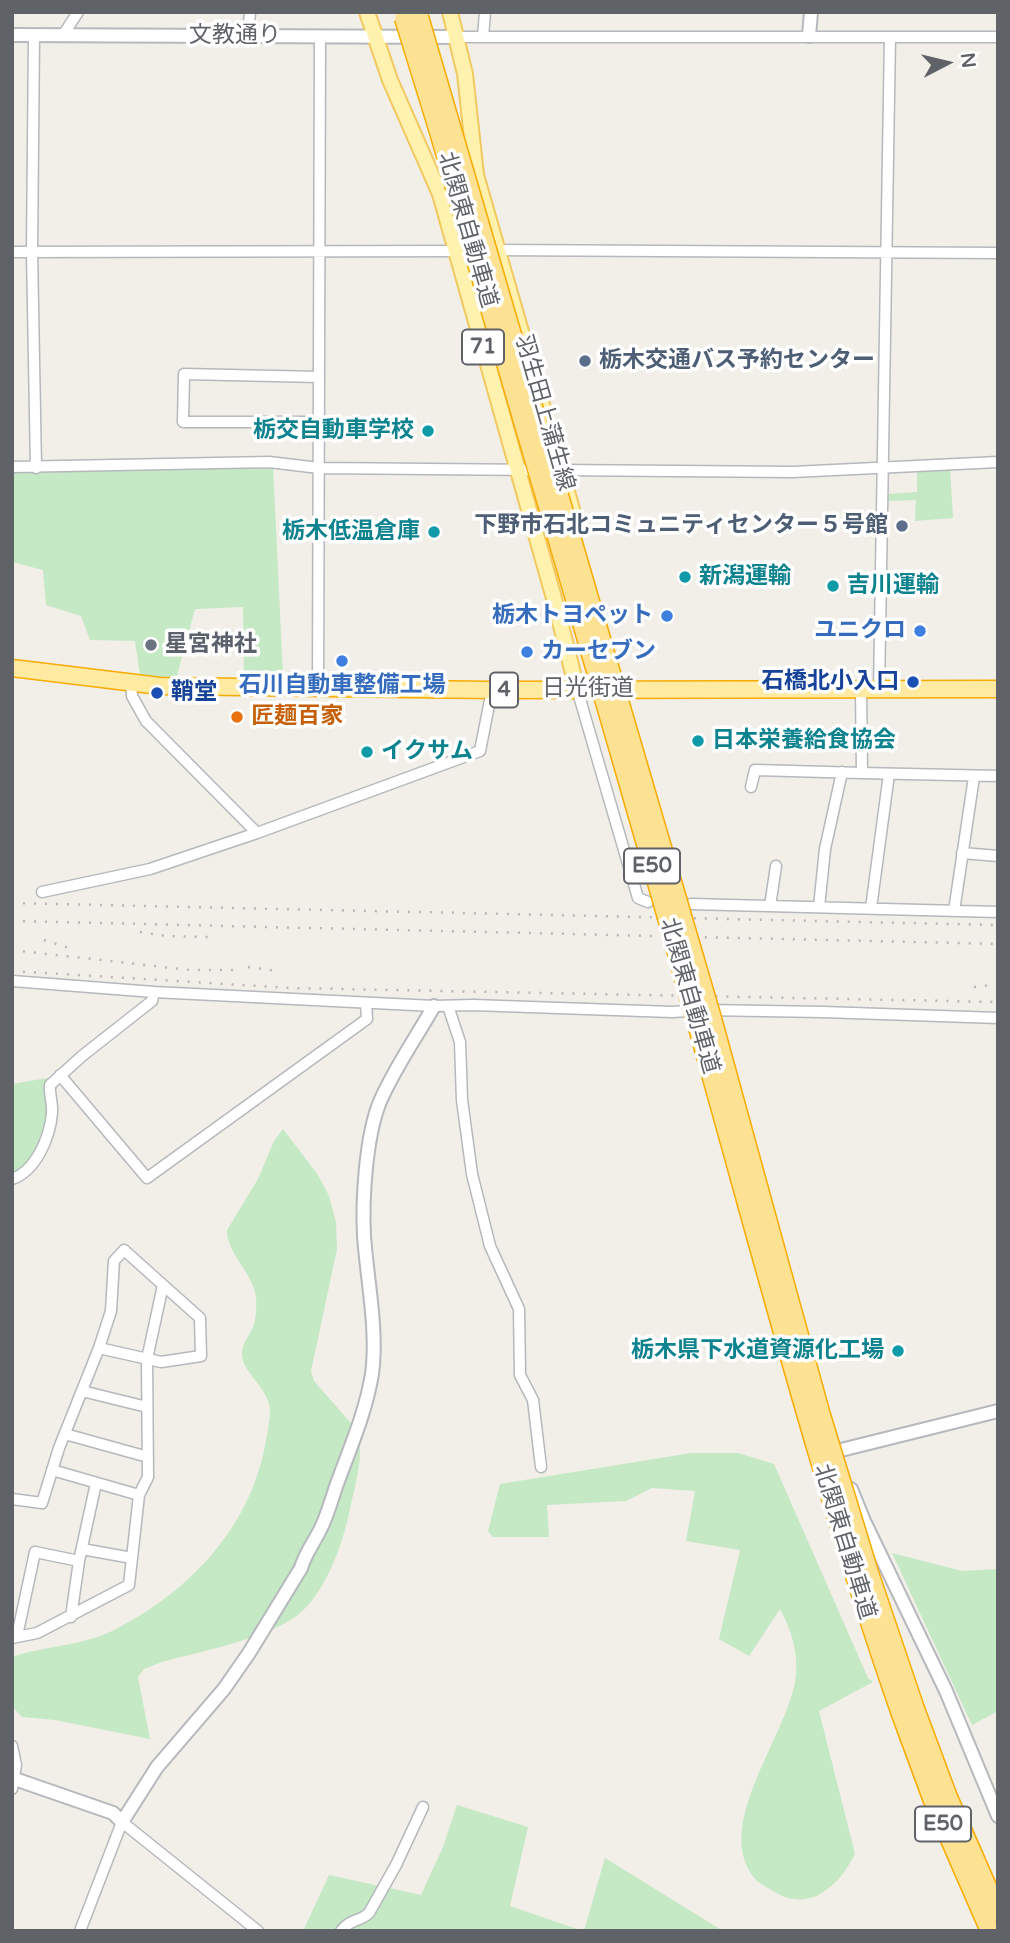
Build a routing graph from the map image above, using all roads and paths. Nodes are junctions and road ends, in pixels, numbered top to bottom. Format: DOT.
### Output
graph roads {
  1 [pos="78,12"];
  2 [pos="250,12"];
  3 [pos="367,12"];
  4 [pos="450,12"];
  5 [pos="485,12"];
  6 [pos="811,12"];
  7 [pos="411,15"];
  8 [pos="12,35"];
  9 [pos="34,35"];
  10 [pos="64,35"];
  11 [pos="248,36"];
  12 [pos="320,36"];
  13 [pos="373,36"];
  14 [pos="808,36"];
  15 [pos="458,37"];
  16 [pos="482,37"];
  17 [pos="890,37"];
  18 [pos="998,37"];
  19 [pos="496,250"];
  20 [pos="320,251"];
  21 [pos="457,251"];
  22 [pos="885,251"];
  23 [pos="12,252"];
  24 [pos="32,252"];
  25 [pos="998,253"];
  26 [pos="319,377"];
  27 [pos="319,422"];
  28 [pos="998,462"];
  29 [pos="12,467"];
  30 [pos="36,468"];
  31 [pos="318,468"];
  32 [pos="882,468"];
  33 [pos="518,470"];
  34 [pos="561,470"];
  35 [pos="12,668"];
  36 [pos="131,684"];
  37 [pos="318,689"];
  38 [pos="577,689"];
  39 [pos="618,689"];
  40 [pos="861,689"];
  41 [pos="879,689"];
  42 [pos="492,690"];
  43 [pos="998,690"];
  44 [pos="842,772"];
  45 [pos="862,773"];
  46 [pos="889,774"];
  47 [pos="998,776"];
  48 [pos="974,777"];
  49 [pos="751,787"];
  50 [pos="257,833"];
  51 [pos="962,853"];
  52 [pos="998,856"];
  53 [pos="776,866"];
  54 [pos="42,892"];
  55 [pos="648,902"];
  56 [pos="691,904"];
  57 [pos="771,905"];
  58 [pos="819,907"];
  59 [pos="871,908"];
  60 [pos="954,911"];
  61 [pos="998,912"];
  62 [pos="12,983"];
  63 [pos="154,992"];
  64 [pos="366,1003"];
  65 [pos="434,1006"];
  66 [pos="448,1006"];
  67 [pos="713,1011"];
  68 [pos="998,1018"];
  69 [pos="60,1075"];
  70 [pos="12,1179"];
  71 [pos="163,1285"];
  72 [pos="99,1348"];
  73 [pos="147,1359"];
  74 [pos="82,1391"];
  75 [pos="147,1407"];
  76 [pos="998,1412"];
  77 [pos="65,1434"];
  78 [pos="837,1451"];
  79 [pos="148,1457"];
  80 [pos="541,1467"];
  81 [pos="52,1471"];
  82 [pos="96,1483"];
  83 [pos="139,1496"];
  84 [pos="12,1499"];
  85 [pos="82,1549"];
  86 [pos="132,1558"];
  87 [pos="79,1560"];
  88 [pos="71,1617"];
  89 [pos="15,1637"];
  90 [pos="908,1712"];
  91 [pos="12,1746"];
  92 [pos="13,1782"];
  93 [pos="423,1807"];
  94 [pos="998,1816"];
  95 [pos="122,1822"];
  96 [pos="998,1912"];
  97 [pos="80,1931"];
  98 [pos="258,1931"];
  99 [pos="341,1931"];
  100 [pos="990,1931"];
  1 -- 10 [label="street"];
  2 -- 11 [label="street"];
  3 -- 13 [label="main road, 羽生田上蒲生線 / 71"];
  4 -- 15 [label="main road, 羽生田上蒲生線 / 71"];
  5 -- 16 [label="street"];
  6 -- 14 [label="street"];
  7 -- 90 [label="highway, 北関東自動車道 / E50, bridge"];
  8 -- 9 [label="street, 文教通り"];
  9 -- 10 [label="street, 文教通り"];
  9 -- 24 [label="street"];
  10 -- 11 [label="street, 文教通り"];
  11 -- 12 [label="street, 文教通り"];
  12 -- 13 [label="street, 文教通り"];
  12 -- 20 [label="street"];
  13 -- 15 [label="street, 文教通り"];
  13 -- 21 [label="main road, 羽生田上蒲生線 / 71"];
  14 -- 16 [label="street"];
  14 -- 17 [label="street"];
  15 -- 16 [label="street"];
  15 -- 19 [label="main road, 羽生田上蒲生線 / 71"];
  17 -- 18 [label="street"];
  17 -- 22 [label="street"];
  19 -- 21 [label="street"];
  19 -- 22 [label="street"];
  19 -- 34 [label="main road, 羽生田上蒲生線 / 71"];
  20 -- 21 [label="street"];
  20 -- 24 [label="street"];
  20 -- 26 [label="street"];
  21 -- 33 [label="main road, 羽生田上蒲生線 / 71"];
  22 -- 25 [label="street"];
  22 -- 32 [label="street"];
  23 -- 24 [label="street"];
  24 -- 30 [label="street"];
  26 -- 27 [label="street"];
  26 -- 27 [label="street"];
  27 -- 31 [label="street"];
  28 -- 32 [label="street"];
  29 -- 30 [label="street"];
  30 -- 31 [label="street"];
  31 -- 33 [label="street"];
  31 -- 37 [label="street"];
  32 -- 34 [label="street"];
  32 -- 41 [label="street"];
  33 -- 34 [label="street"];
  33 -- 38 [label="main road, 羽生田上蒲生線 / 71"];
  34 -- 39 [label="main road, 羽生田上蒲生線 / 71"];
  35 -- 36 [label="highway, 日光街道 / 4"];
  36 -- 37 [label="highway, 日光街道 / 4"];
  36 -- 50 [label="street"];
  37 -- 42 [label="highway, 日光街道 / 4"];
  38 -- 39 [label="highway, 日光街道 / 4"];
  38 -- 42 [label="highway, 日光街道 / 4"];
  38 -- 55 [label="street"];
  39 -- 40 [label="highway, 日光街道 / 4"];
  40 -- 41 [label="highway, 日光街道 / 4"];
  40 -- 45 [label="street"];
  41 -- 43 [label="highway, 日光街道 / 4"];
  42 -- 50 [label="street"];
  44 -- 45 [label="street"];
  44 -- 49 [label="street"];
  44 -- 58 [label="street"];
  45 -- 46 [label="street"];
  46 -- 48 [label="street"];
  46 -- 59 [label="street"];
  47 -- 48 [label="street"];
  48 -- 51 [label="street"];
  50 -- 54 [label="street"];
  51 -- 52 [label="street"];
  51 -- 60 [label="street"];
  53 -- 57 [label="street"];
  56 -- 57 [label="street"];
  57 -- 58 [label="street"];
  58 -- 59 [label="street"];
  59 -- 60 [label="street"];
  60 -- 61 [label="street"];
  62 -- 63 [label="street"];
  63 -- 64 [label="street"];
  63 -- 69 [label="street"];
  64 -- 65 [label="street"];
  64 -- 69 [label="street"];
  65 -- 66 [label="street"];
  65 -- 95 [label="street"];
  66 -- 67 [label="street"];
  66 -- 80 [label="street"];
  67 -- 68 [label="street"];
  67 -- 78 [label="street"];
  69 -- 70 [label="street"];
  71 -- 72 [label="street"];
  71 -- 73 [label="street"];
  71 -- 73 [label="street"];
  72 -- 73 [label="street"];
  72 -- 74 [label="street"];
  73 -- 75 [label="street"];
  74 -- 75 [label="street"];
  74 -- 77 [label="street"];
  75 -- 79 [label="street"];
  76 -- 78 [label="street"];
  77 -- 79 [label="street"];
  77 -- 81 [label="street"];
  78 -- 94 [label="street"];
  79 -- 83 [label="street"];
  81 -- 82 [label="street"];
  81 -- 84 [label="street"];
  82 -- 83 [label="street"];
  82 -- 85 [label="street"];
  83 -- 86 [label="street"];
  85 -- 86 [label="street"];
  85 -- 87 [label="street"];
  86 -- 88 [label="street"];
  87 -- 88 [label="street"];
  87 -- 89 [label="street"];
  88 -- 89 [label="street"];
  90 -- 96 [label="highway, 北関東自動車道 / E50"];
  90 -- 100 [label="highway, 北関東自動車道 / E50"];
  91 -- 92 [label="street"];
  92 -- 95 [label="street"];
  93 -- 99 [label="street"];
  95 -- 97 [label="street"];
  95 -- 98 [label="street"];
}
